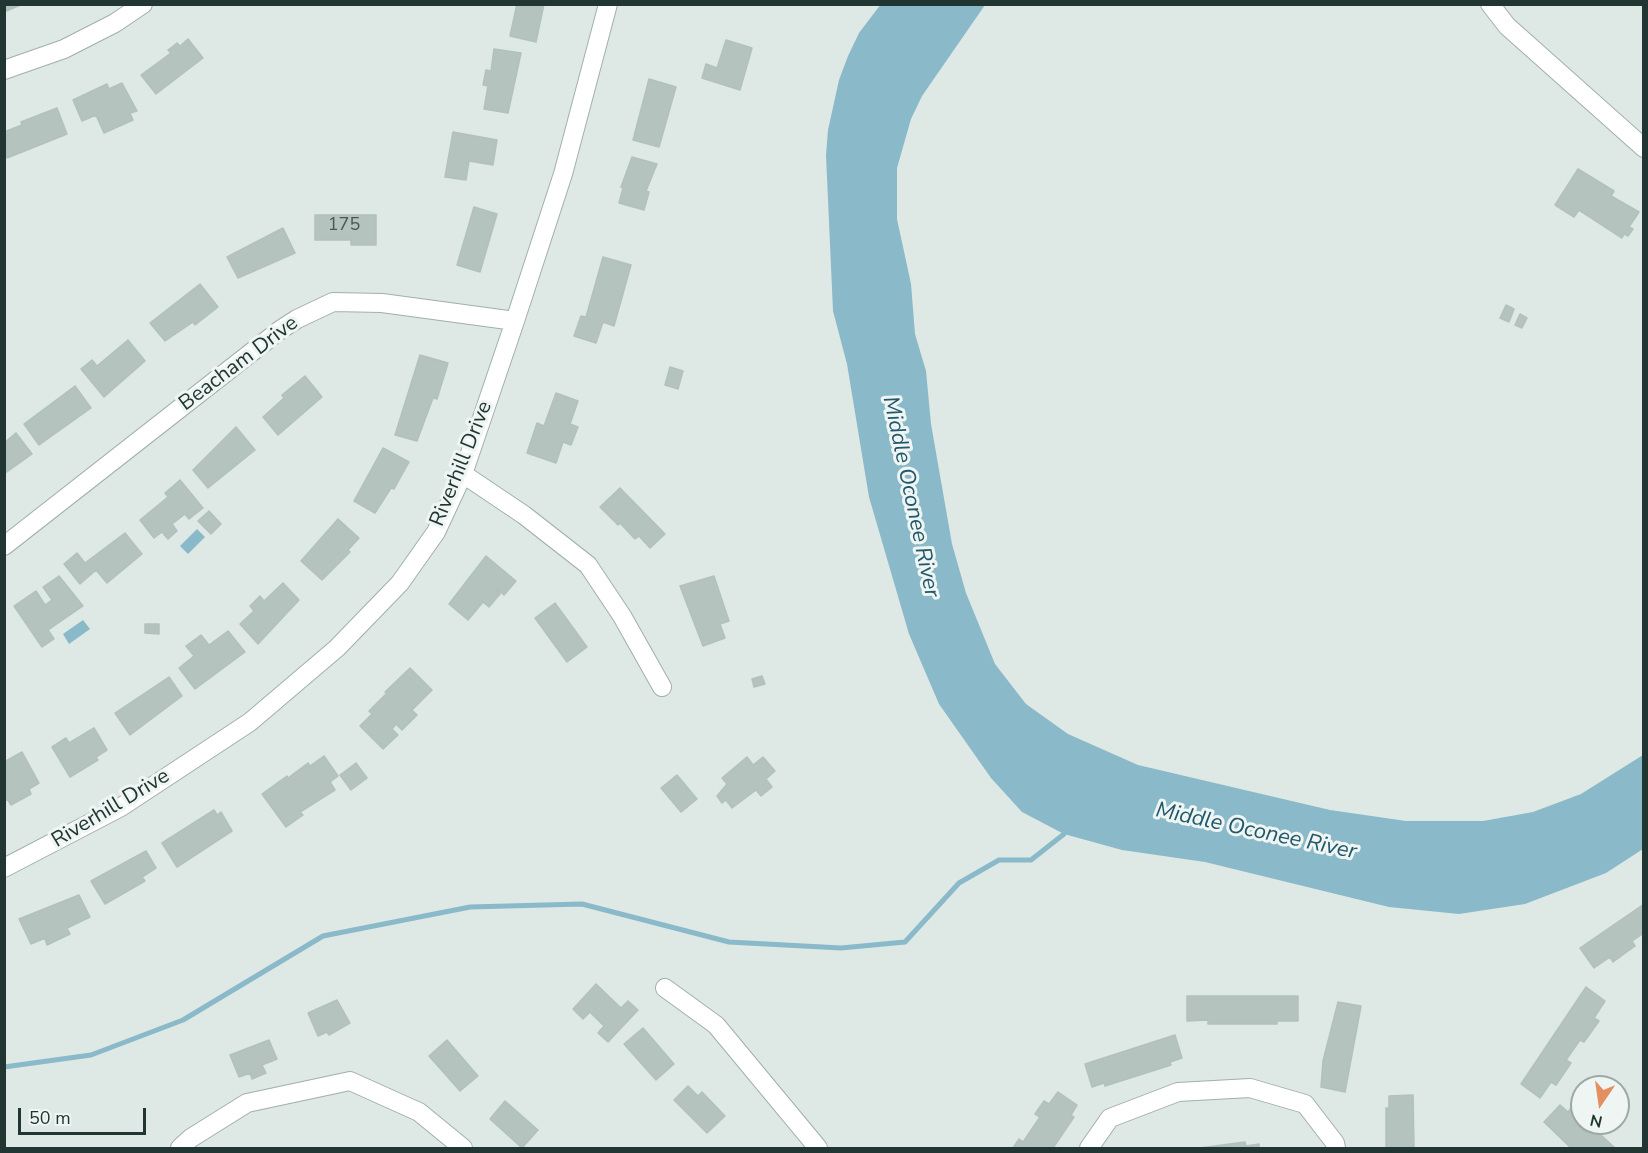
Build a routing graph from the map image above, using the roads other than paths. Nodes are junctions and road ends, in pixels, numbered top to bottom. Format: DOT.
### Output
graph roads {
  1 [pos="143,4"];
  2 [pos="608,4"];
  3 [pos="1490,4"];
  4 [pos="4,70"];
  5 [pos="1644,148"];
  6 [pos="515,321"];
  7 [pos="463,474"];
  8 [pos="4,546"];
  9 [pos="662,687"];
  10 [pos="4,868"];
  11 [pos="665,988"];
  12 [pos="180,1149"];
  13 [pos="463,1149"];
  14 [pos="818,1149"];
  15 [pos="1089,1149"];
  16 [pos="1336,1149"];
  1 -- 4 [label="street"];
  2 -- 6 [label="street, Riverhill Drive"];
  3 -- 5 [label="street"];
  6 -- 7 [label="street, Riverhill Drive"];
  6 -- 8 [label="street, Beacham Drive"];
  7 -- 9 [label="street"];
  7 -- 10 [label="street, Riverhill Drive"];
  11 -- 14 [label="street"];
  12 -- 13 [label="street"];
  15 -- 16 [label="street"];
}
